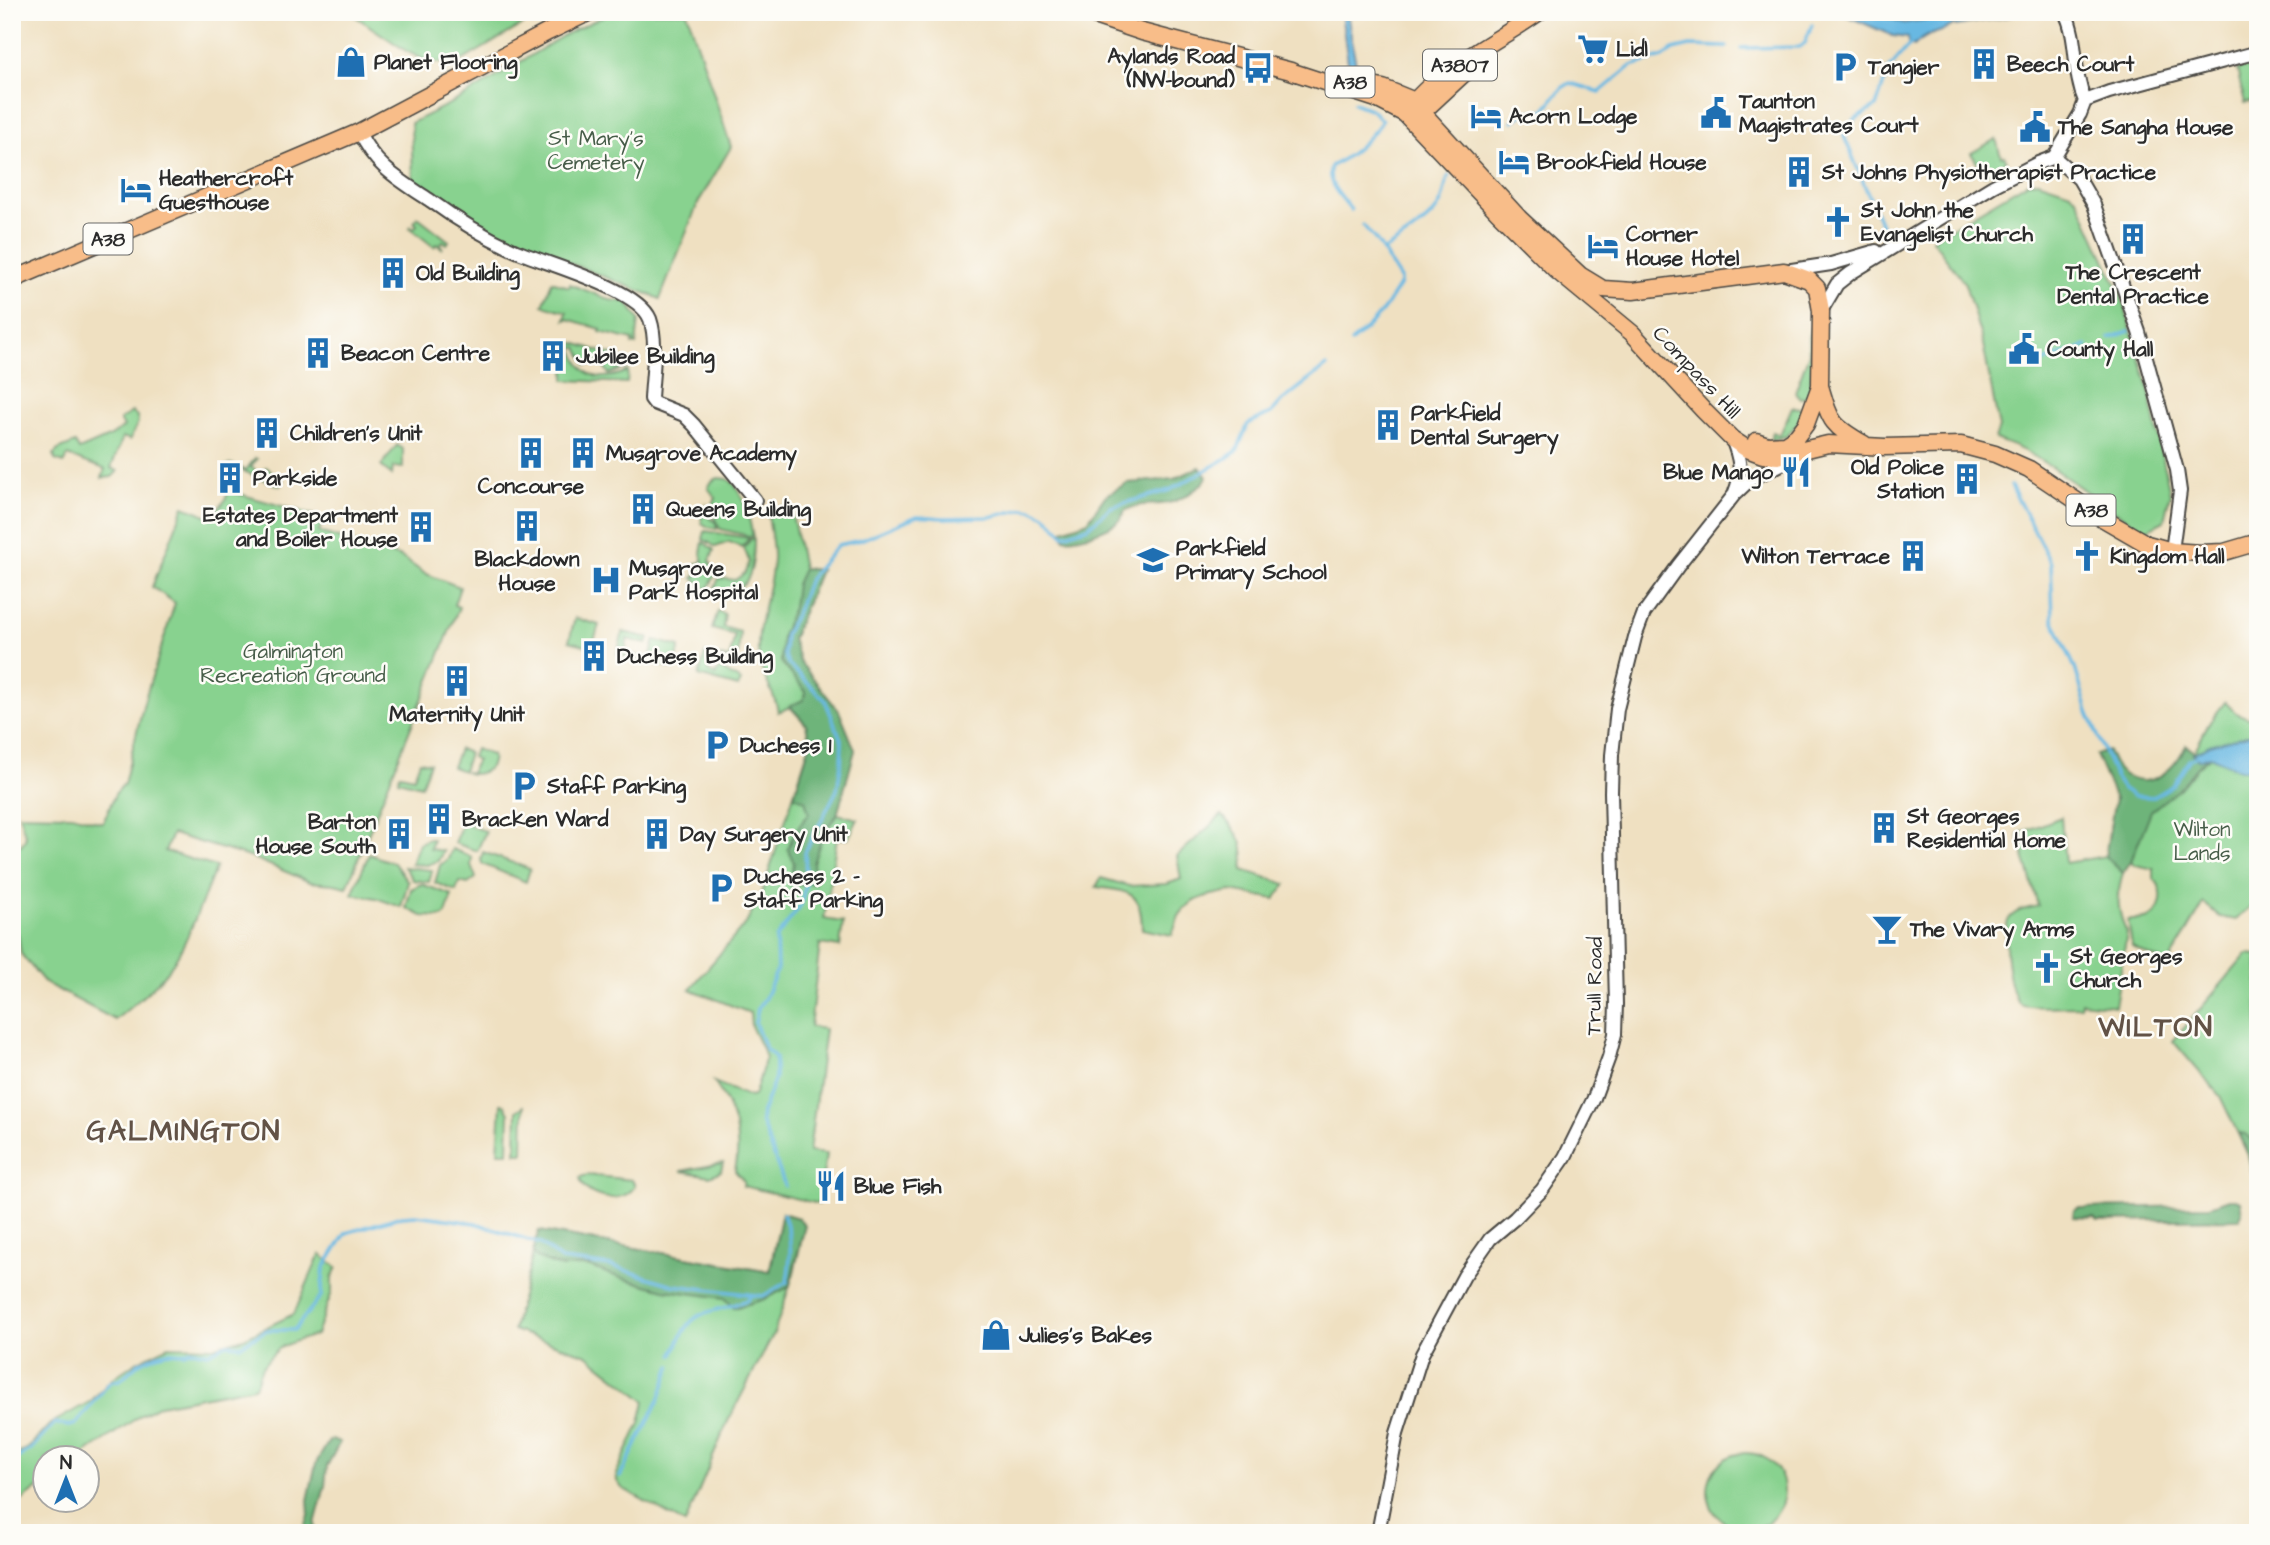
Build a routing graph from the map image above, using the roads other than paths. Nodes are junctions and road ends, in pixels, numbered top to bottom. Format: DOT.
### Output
graph roads {
  1 [pos="590,12"];
  2 [pos="1082,12"];
  3 [pos="1539,12"];
  4 [pos="2065,12"];
  5 [pos="2258,52"];
  6 [pos="2085,101"];
  7 [pos="1414,112"];
  8 [pos="359,132"];
  9 [pos="2054,157"];
  10 [pos="1890,247"];
  11 [pos="1784,271"];
  12 [pos="12,280"];
  13 [pos="1626,291"];
  14 [pos="1821,311"];
  15 [pos="1632,333"];
  16 [pos="1820,386"];
  17 [pos="1703,410"];
  18 [pos="1732,439"];
  19 [pos="1867,446"];
  20 [pos="1805,450"];
  21 [pos="1734,495"];
  22 [pos="755,500"];
  23 [pos="2258,542"];
  24 [pos="2172,551"];
  25 [pos="1378,1533"];
  1 -- 8 [label="main road, A38"];
  2 -- 7 [label="main road, A38"];
  3 -- 7 [label="main road, A3807"];
  4 -- 6 [label="street"];
  5 -- 6 [label="street"];
  6 -- 9 [label="street"];
  7 -- 13 [label="main road, A38"];
  7 -- 15 [label="main road, A38"];
  8 -- 12 [label="main road, A38"];
  8 -- 22 [label="street"];
  9 -- 10 [label="street"];
  9 -- 24 [label="street"];
  10 -- 11 [label="street"];
  10 -- 14 [label="street"];
  11 -- 13 [label="main road, A38"];
  11 -- 14 [label="main road, A38"];
  13 -- 15 [label="main road, A38"];
  14 -- 16 [label="main road, A38"];
  15 -- 17 [label="main road, Compass Hill / A38"];
  16 -- 17 [label="main road, A38"];
  16 -- 19 [label="main road, A38"];
  16 -- 20 [label="main road, A38"];
  17 -- 18 [label="main road, Compass Hill / A38"];
  18 -- 20 [label="main road, A38"];
  18 -- 21 [label="street, Trull Road"];
  19 -- 20 [label="main road, A38"];
  19 -- 24 [label="main road, A38"];
  20 -- 21 [label="street, Trull Road"];
  21 -- 25 [label="street, Trull Road"];
  23 -- 24 [label="main road, A38"];
}
